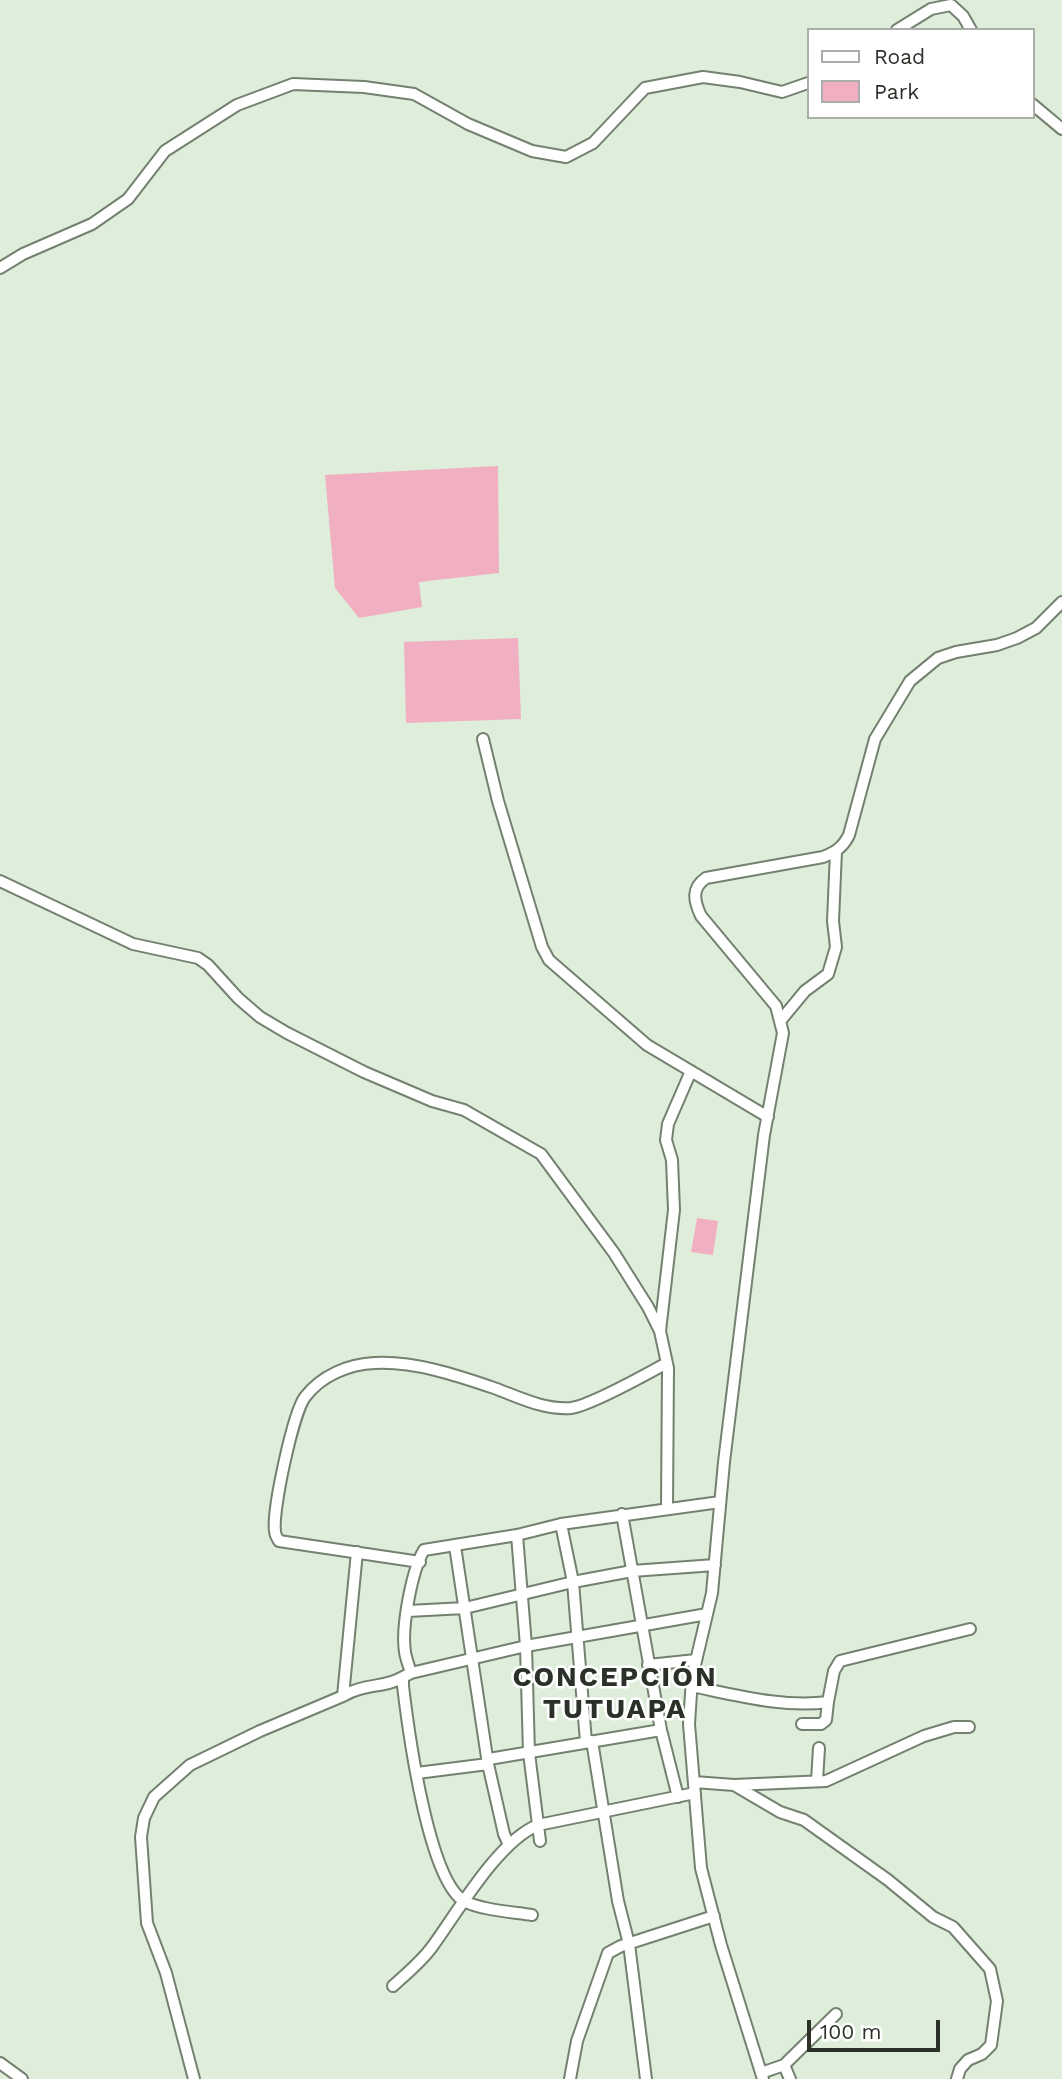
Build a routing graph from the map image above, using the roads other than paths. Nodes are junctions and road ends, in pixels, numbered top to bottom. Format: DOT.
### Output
graph roads {
  1 [pos="900,28"];
  2 [pos="970,28"];
  3 [pos="806,84"];
  4 [pos="1034,106"];
  5 [pos="1062,128"];
  6 [pos="0,268"];
  7 [pos="1062,602"];
  8 [pos="483,739"];
  9 [pos="836,852"];
  10 [pos="0,881"];
  11 [pos="781,1020"];
  12 [pos="691,1071"];
  13 [pos="768,1117"];
  14 [pos="660,1331"];
  15 [pos="667,1363"];
  16 [pos="720,1502"];
  17 [pos="667,1508"];
  18 [pos="622,1514"];
  19 [pos="561,1524"];
  20 [pos="517,1535"];
  21 [pos="455,1546"];
  22 [pos="358,1552"];
  23 [pos="420,1562"];
  24 [pos="715,1565"];
  25 [pos="632,1571"];
  26 [pos="573,1582"];
  27 [pos="522,1593"];
  28 [pos="465,1608"];
  29 [pos="408,1611"];
  30 [pos="707,1614"];
  31 [pos="641,1625"];
  32 [pos="970,1629"];
  33 [pos="578,1636"];
  34 [pos="526,1646"];
  35 [pos="473,1657"];
  36 [pos="696,1660"];
  37 [pos="648,1665"];
  38 [pos="407,1675"];
  39 [pos="691,1686"];
  40 [pos="343,1696"];
  41 [pos="828,1702"];
  42 [pos="802,1724"];
  43 [pos="969,1727"];
  44 [pos="661,1730"];
  45 [pos="589,1742"];
  46 [pos="819,1748"];
  47 [pos="529,1753"];
  48 [pos="488,1764"];
  49 [pos="417,1773"];
  50 [pos="817,1781"];
  51 [pos="734,1785"];
  52 [pos="695,1788"];
  53 [pos="678,1797"];
  54 [pos="603,1813"];
  55 [pos="538,1825"];
  56 [pos="540,1841"];
  57 [pos="509,1845"];
  58 [pos="463,1900"];
  59 [pos="533,1915"];
  60 [pos="713,1916"];
  61 [pos="629,1944"];
  62 [pos="393,1986"];
  63 [pos="836,2014"];
  64 [pos="0,2063"];
  65 [pos="784,2065"];
  66 [pos="762,2076"];
  67 [pos="22,2079"];
  68 [pos="194,2079"];
  69 [pos="570,2079"];
  70 [pos="646,2079"];
  71 [pos="790,2079"];
  72 [pos="957,2079"];
  1 -- 2 [label="street"];
  3 -- 6 [label="street"];
  4 -- 5 [label="street"];
  7 -- 9 [label="street"];
  8 -- 12 [label="street"];
  9 -- 11 [label="street"];
  9 -- 11 [label="street"];
  10 -- 14 [label="street"];
  11 -- 13 [label="street"];
  12 -- 13 [label="street"];
  12 -- 14 [label="street"];
  13 -- 16 [label="street"];
  14 -- 15 [label="street"];
  15 -- 17 [label="street"];
  15 -- 22 [label="street"];
  16 -- 17 [label="street"];
  16 -- 24 [label="street"];
  17 -- 18 [label="street"];
  18 -- 19 [label="street"];
  18 -- 25 [label="street"];
  19 -- 20 [label="street"];
  19 -- 26 [label="street"];
  20 -- 21 [label="street"];
  20 -- 27 [label="street"];
  21 -- 23 [label="street"];
  21 -- 28 [label="street"];
  22 -- 23 [label="street"];
  22 -- 40 [label="street"];
  23 -- 29 [label="street"];
  24 -- 25 [label="street"];
  24 -- 30 [label="street"];
  25 -- 26 [label="street"];
  25 -- 31 [label="street"];
  26 -- 27 [label="street"];
  26 -- 33 [label="street"];
  27 -- 28 [label="street"];
  27 -- 34 [label="street"];
  28 -- 29 [label="street"];
  28 -- 35 [label="street"];
  29 -- 38 [label="street"];
  30 -- 31 [label="street"];
  30 -- 36 [label="street"];
  31 -- 33 [label="street"];
  31 -- 37 [label="street"];
  32 -- 41 [label="street"];
  33 -- 34 [label="street"];
  33 -- 45 [label="street"];
  34 -- 35 [label="street"];
  34 -- 47 [label="street"];
  35 -- 38 [label="street"];
  35 -- 48 [label="street"];
  36 -- 37 [label="street"];
  36 -- 39 [label="street"];
  37 -- 44 [label="street"];
  38 -- 40 [label="street"];
  38 -- 49 [label="street"];
  39 -- 41 [label="street"];
  39 -- 52 [label="street"];
  40 -- 68 [label="street"];
  41 -- 42 [label="street"];
  43 -- 50 [label="street"];
  44 -- 45 [label="street"];
  44 -- 53 [label="street"];
  45 -- 47 [label="street"];
  45 -- 54 [label="street"];
  46 -- 50 [label="street"];
  47 -- 48 [label="street"];
  47 -- 55 [label="street"];
  48 -- 49 [label="street"];
  48 -- 57 [label="street"];
  49 -- 58 [label="street"];
  50 -- 51 [label="street"];
  51 -- 52 [label="street"];
  51 -- 72 [label="street"];
  52 -- 53 [label="street"];
  52 -- 60 [label="street"];
  53 -- 54 [label="street"];
  54 -- 55 [label="street"];
  54 -- 61 [label="street"];
  55 -- 56 [label="street"];
  55 -- 57 [label="street"];
  57 -- 58 [label="street"];
  58 -- 59 [label="street"];
  58 -- 62 [label="street"];
  60 -- 61 [label="street"];
  60 -- 66 [label="street"];
  61 -- 69 [label="street"];
  61 -- 70 [label="street"];
  63 -- 65 [label="street"];
  64 -- 67 [label="street"];
  65 -- 66 [label="street"];
  65 -- 71 [label="street"];
}
